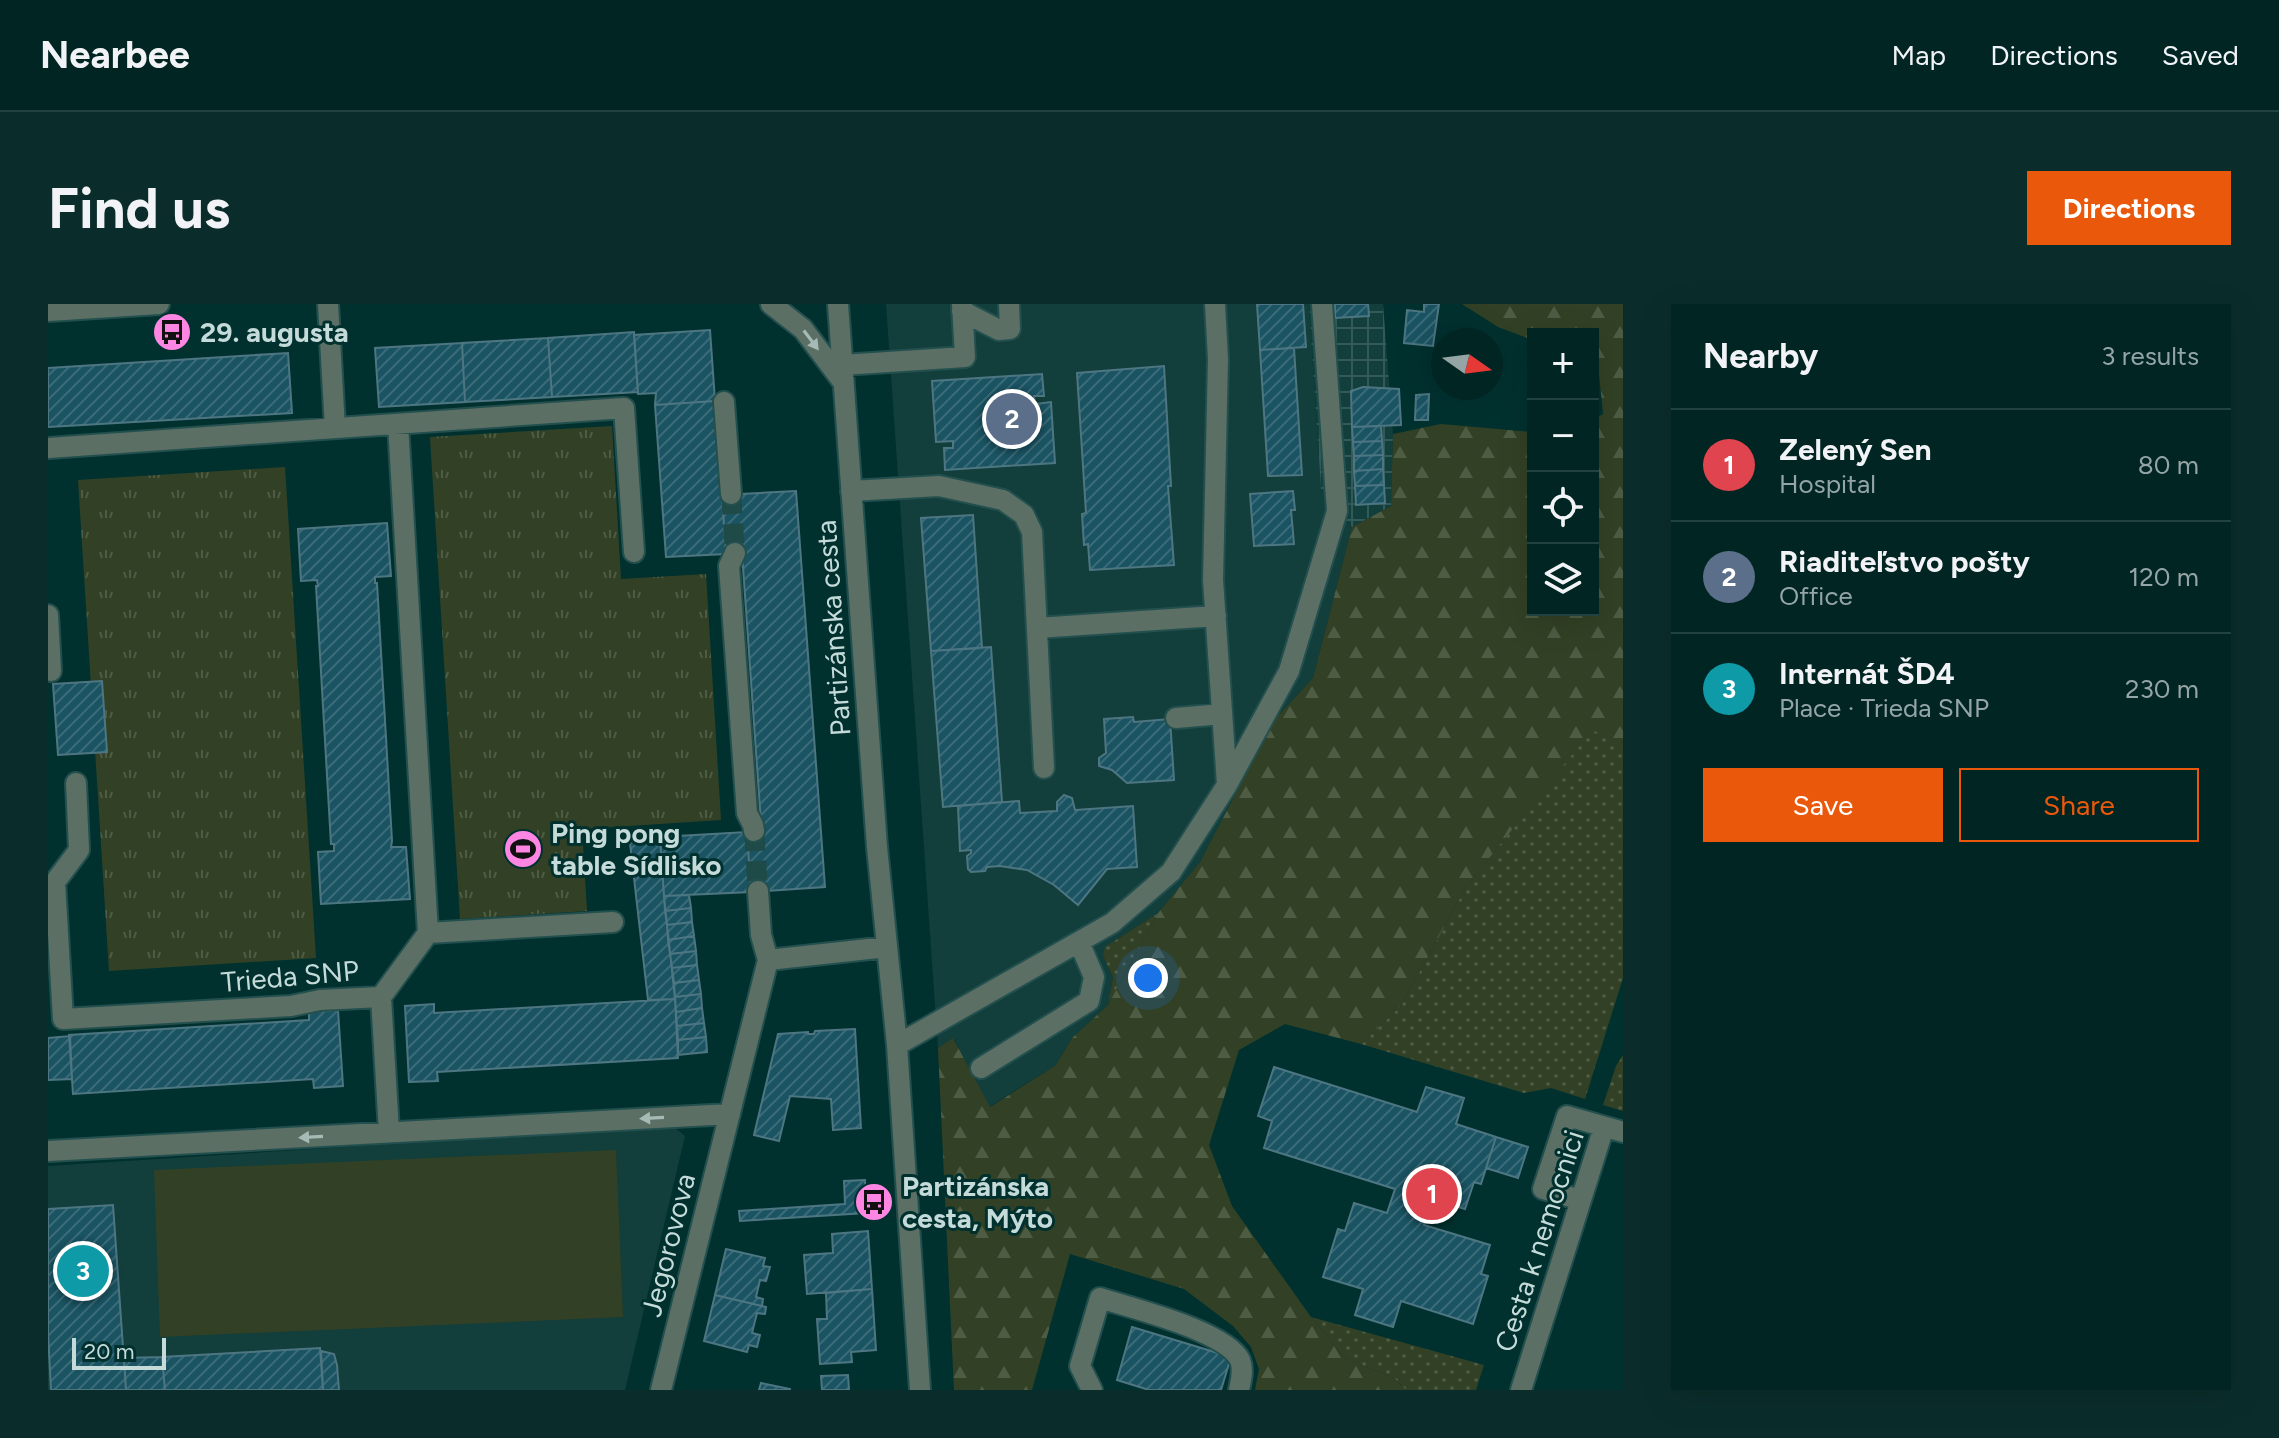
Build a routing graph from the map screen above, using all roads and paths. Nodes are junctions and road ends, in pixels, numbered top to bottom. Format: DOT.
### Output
graph roads {
  1 [pos="159,304"];
  2 [pos="328,304"];
  3 [pos="771,304"];
  4 [pos="838,304"];
  5 [pos="1009,304"];
  6 [pos="1215,304"];
  7 [pos="1322,304"];
  8 [pos="962,308"];
  9 [pos="48,311"];
  10 [pos="843,374"];
  11 [pos="724,402"];
  12 [pos="398,424"];
  13 [pos="335,428"];
  14 [pos="48,448"];
  15 [pos="851,491"];
  16 [pos="731,494"];
  17 [pos="634,552"];
  18 [pos="735,553"];
  19 [pos="48,615"];
  20 [pos="1216,616"];
  21 [pos="1037,628"];
  22 [pos="51,671"];
  23 [pos="1222,714"];
  24 [pos="1176,718"];
  25 [pos="1044,768"];
  26 [pos="76,783"];
  27 [pos="1227,785"];
  28 [pos="754,831"];
  29 [pos="52,882"];
  30 [pos="758,891"];
  31 [pos="613,922"];
  32 [pos="428,933"];
  33 [pos="1079,942"];
  34 [pos="887,947"];
  35 [pos="768,960"];
  36 [pos="381,997"];
  37 [pos="897,1045"];
  38 [pos="981,1068"];
  39 [pos="730,1114"];
  40 [pos="1614,1129"];
  41 [pos="389,1132"];
  42 [pos="48,1151"];
  43 [pos="1581,1200"];
  44 [pos="661,1390"];
  45 [pos="920,1390"];
  46 [pos="1092,1390"];
  47 [pos="1239,1390"];
  48 [pos="1521,1390"];
  1 -- 9 [label="street"];
  2 -- 13 [label="street"];
  3 -- 10 [label="street, one-way"];
  4 -- 10 [label="street, Partizánska cesta"];
  5 -- 8 [label="street"];
  6 -- 20 [label="street"];
  7 -- 27 [label="street"];
  8 -- 10 [label="street"];
  10 -- 15 [label="street, Partizánska cesta"];
  11 -- 16 [label="street"];
  12 -- 13 [label="street"];
  12 -- 17 [label="street"];
  12 -- 32 [label="street"];
  13 -- 14 [label="street"];
  15 -- 21 [label="street"];
  15 -- 34 [label="street, Partizánska cesta"];
  18 -- 28 [label="street"];
  19 -- 22 [label="street"];
  20 -- 21 [label="street"];
  20 -- 23 [label="street"];
  21 -- 25 [label="street"];
  23 -- 24 [label="street"];
  23 -- 27 [label="street"];
  26 -- 29 [label="street"];
  27 -- 33 [label="street"];
  29 -- 36 [label="street, Trieda SNP"];
  30 -- 35 [label="street"];
  31 -- 32 [label="street"];
  32 -- 36 [label="street"];
  33 -- 37 [label="street"];
  33 -- 38 [label="street"];
  34 -- 35 [label="street"];
  34 -- 37 [label="street, Partizánska cesta"];
  35 -- 39 [label="street"];
  36 -- 41 [label="street, Trieda SNP"];
  37 -- 45 [label="street, Partizánska cesta"];
  39 -- 41 [label="street, one-way"];
  39 -- 44 [label="street, Jegorovova"];
  40 -- 43 [label="street, Cesta k nemocnici"];
  40 -- 43 [label="street"];
  41 -- 42 [label="street, one-way"];
  43 -- 48 [label="street, Cesta k nemocnici"];
  46 -- 47 [label="street"];
}
